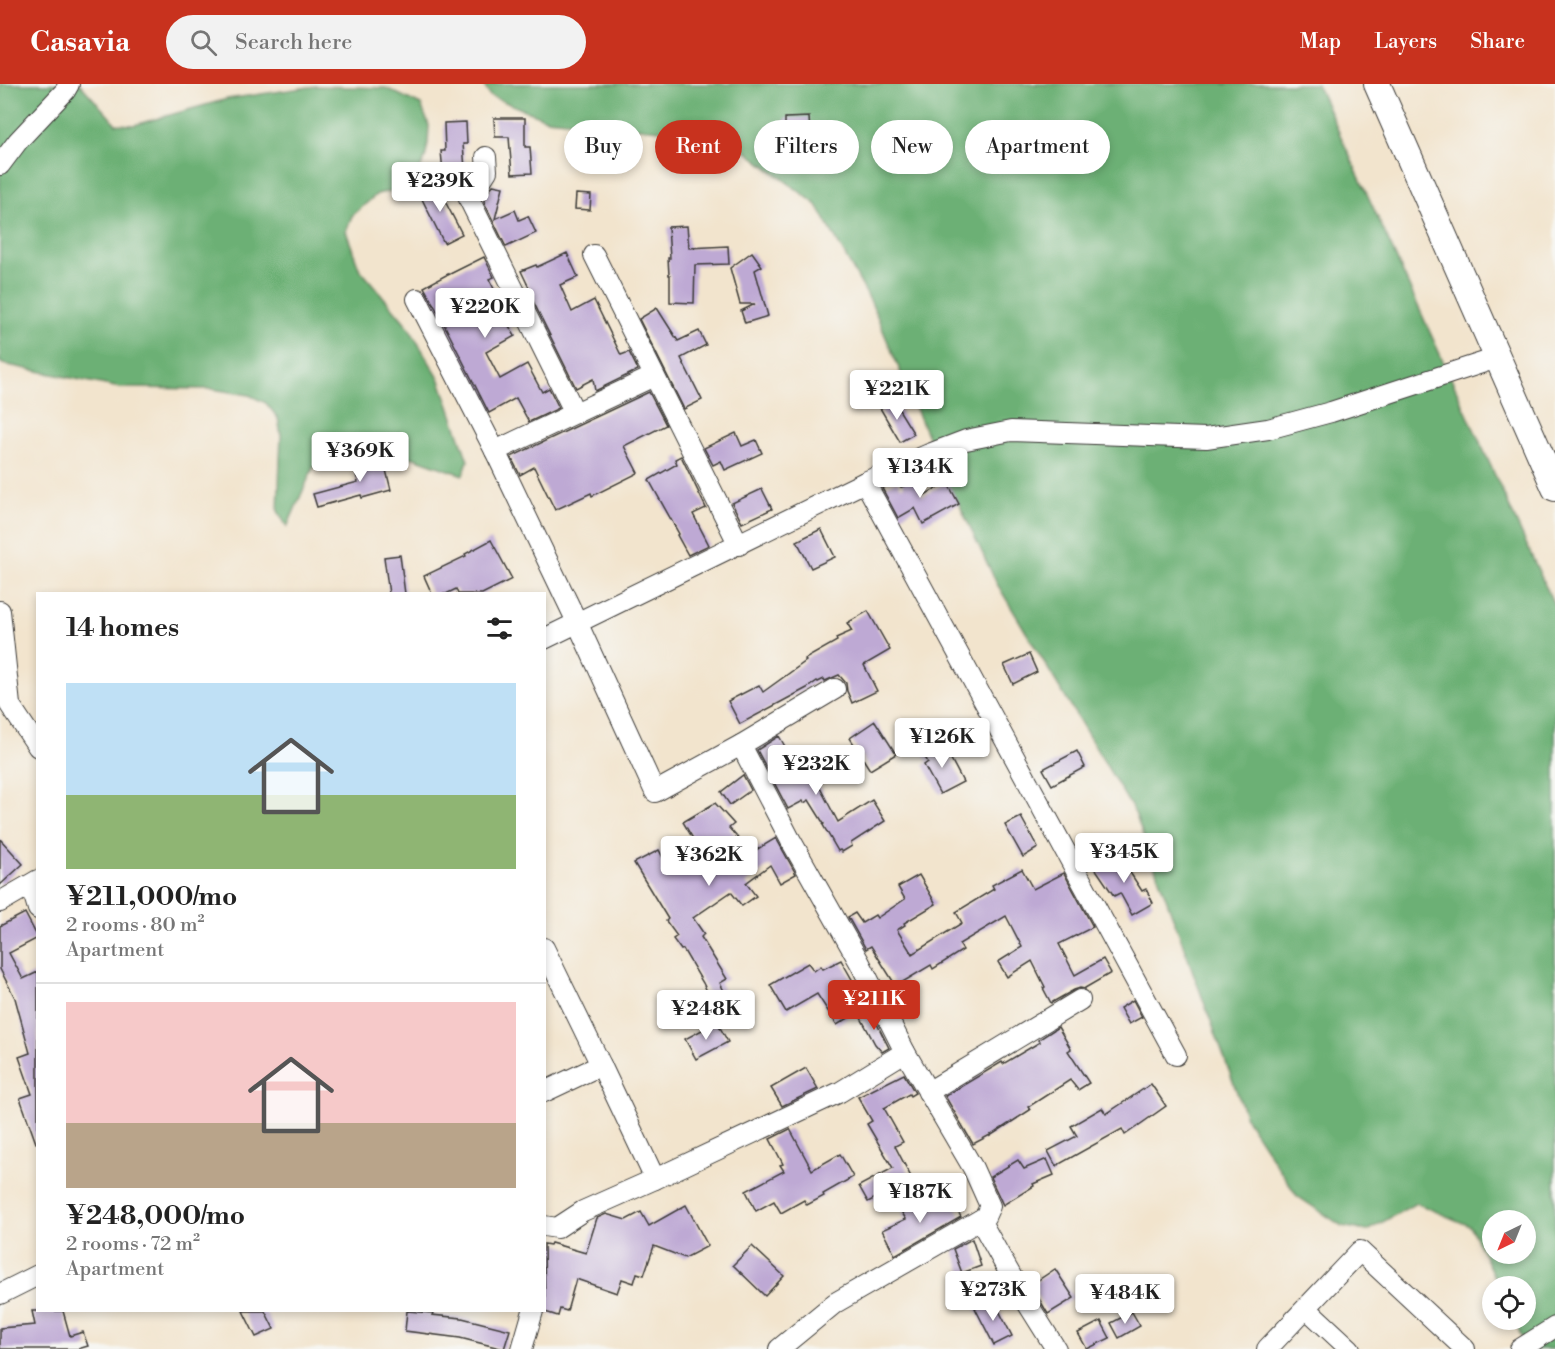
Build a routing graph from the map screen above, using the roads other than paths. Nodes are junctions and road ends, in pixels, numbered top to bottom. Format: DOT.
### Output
graph roads {
  1 [pos="69,84"];
  2 [pos="1377,84"];
  3 [pos="486,157"];
  4 [pos="0,165"];
  5 [pos="594,255"];
  6 [pos="417,299"];
  7 [pos="1497,358"];
  8 [pos="654,376"];
  9 [pos="575,413"];
  10 [pos="495,451"];
  11 [pos="865,482"];
  12 [pos="1555,488"];
  13 [pos="739,545"];
  14 [pos="0,611"];
  15 [pos="577,622"];
  16 [pos="546,638"];
  17 [pos="835,689"];
  18 [pos="36,744"];
  19 [pos="741,745"];
  20 [pos="34,882"];
  21 [pos="0,902"];
  22 [pos="546,952"];
  23 [pos="1080,1000"];
  24 [pos="904,1052"];
  25 [pos="1176,1054"];
  26 [pos="601,1065"];
  27 [pos="546,1091"];
  28 [pos="928,1092"];
  29 [pos="655,1179"];
  30 [pos="980,1220"];
  31 [pos="546,1226"];
  32 [pos="36,1276"];
  33 [pos="0,1294"];
  34 [pos="1307,1309"];
  35 [pos="533,1312"];
  36 [pos="1555,1327"];
  37 [pos="522,1349"];
  38 [pos="779,1349"];
  39 [pos="1056,1349"];
  40 [pos="1268,1349"];
  41 [pos="1350,1349"];
  42 [pos="1465,1349"];
  43 [pos="1520,1349"];
  1 -- 4 [label="street"];
  2 -- 7 [label="street"];
  3 -- 9 [label="street"];
  5 -- 8 [label="street"];
  6 -- 10 [label="street"];
  7 -- 11 [label="street"];
  7 -- 12 [label="street"];
  8 -- 9 [label="street"];
  8 -- 13 [label="street"];
  9 -- 10 [label="street"];
  10 -- 15 [label="street"];
  11 -- 13 [label="street"];
  11 -- 25 [label="street"];
  13 -- 15 [label="street"];
  14 -- 18 [label="street"];
  15 -- 16 [label="street"];
  15 -- 19 [label="street"];
  17 -- 19 [label="street"];
  19 -- 24 [label="street"];
  20 -- 21 [label="street"];
  22 -- 26 [label="street"];
  23 -- 28 [label="street"];
  24 -- 28 [label="street"];
  24 -- 29 [label="street"];
  26 -- 27 [label="street"];
  26 -- 29 [label="street"];
  28 -- 30 [label="street"];
  29 -- 31 [label="street"];
  30 -- 38 [label="street"];
  30 -- 39 [label="street"];
  32 -- 33 [label="street"];
  34 -- 40 [label="street"];
  34 -- 41 [label="street"];
  34 -- 42 [label="street"];
  35 -- 37 [label="street"];
  36 -- 43 [label="street"];
}
